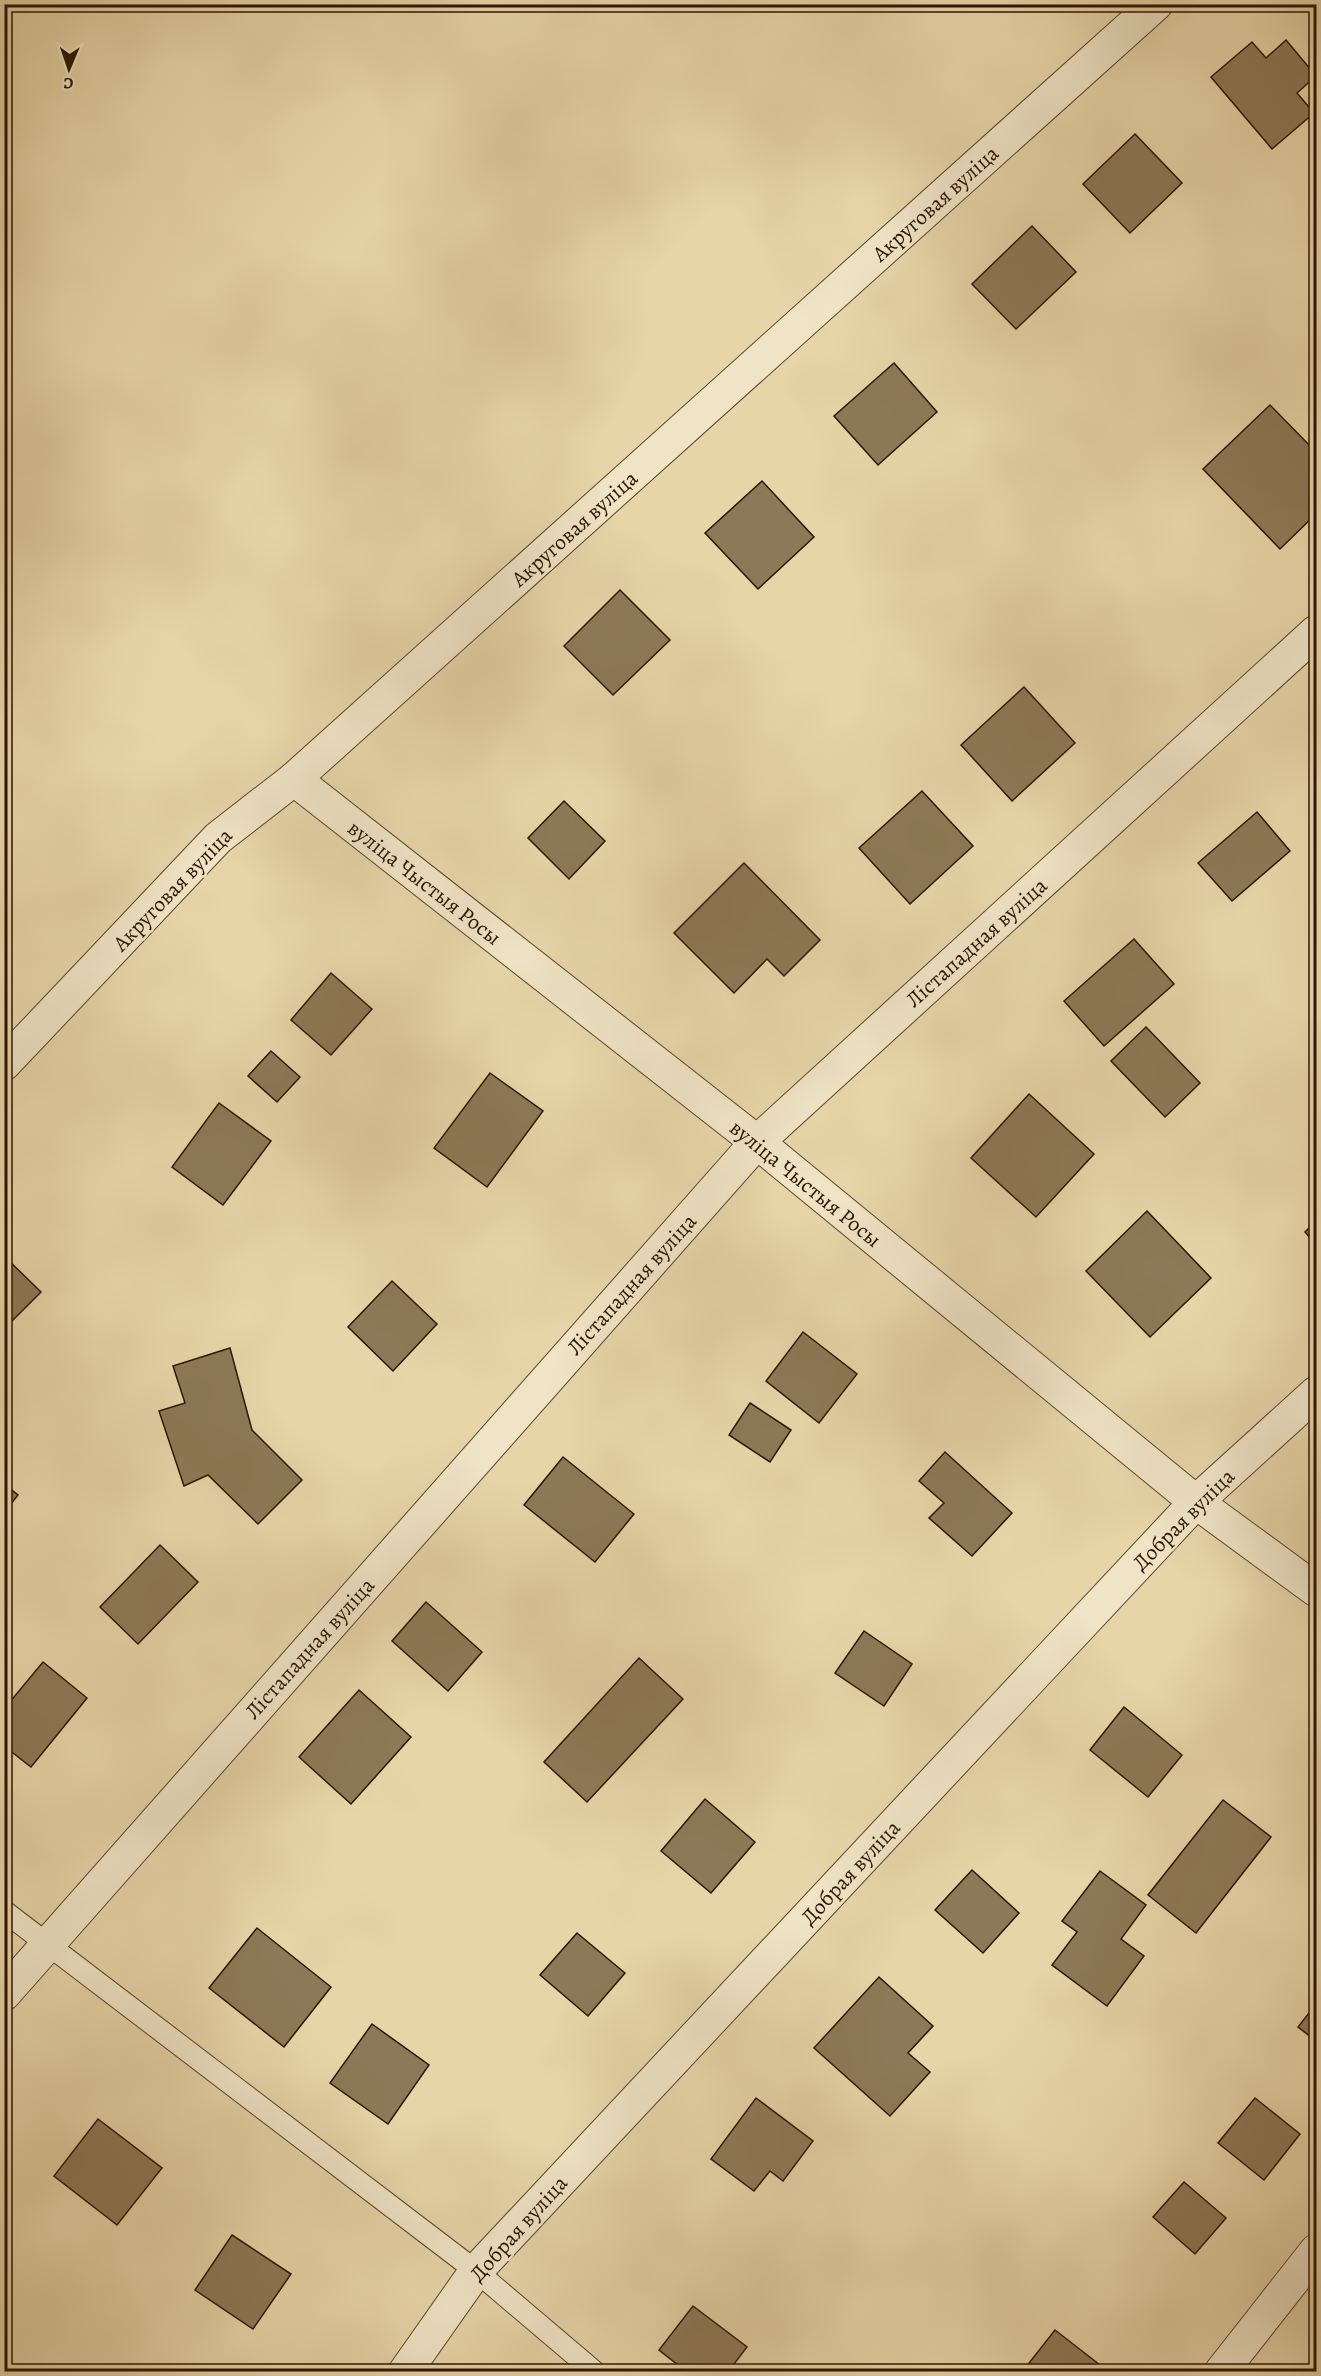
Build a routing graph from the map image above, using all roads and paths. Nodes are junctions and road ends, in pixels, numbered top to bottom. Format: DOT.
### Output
graph roads {
  1 [pos="1156,4"];
  2 [pos="1317,632"];
  3 [pos="294,779"];
  4 [pos="4,1064"];
  5 [pos="757,1142"];
  6 [pos="1317,1393"];
  7 [pos="1196,1502"];
  8 [pos="1317,1590"];
  9 [pos="4,1911"];
  10 [pos="48,1943"];
  11 [pos="4,1994"];
  12 [pos="1317,2251"];
  13 [pos="476,2271"];
  14 [pos="405,2372"];
  15 [pos="596,2372"];
  16 [pos="1221,2372"];
  1 -- 3 [label="street, Акруговая вуліца"];
  2 -- 5 [label="street, Лістападная вуліца"];
  3 -- 4 [label="street, Акруговая вуліца"];
  3 -- 5 [label="street, вуліца Чыстыя Росы"];
  5 -- 7 [label="street, вуліца Чыстыя Росы"];
  5 -- 10 [label="street, Лістападная вуліца"];
  6 -- 7 [label="street, Добрая вуліца"];
  7 -- 8 [label="street, вуліца Чыстыя Росы"];
  7 -- 13 [label="street, Добрая вуліца"];
  9 -- 10 [label="lane"];
  10 -- 11 [label="street, Лістападная вуліца"];
  10 -- 13 [label="lane"];
  12 -- 16 [label="street"];
  13 -- 14 [label="street, Добрая вуліца"];
  13 -- 15 [label="lane"];
}
